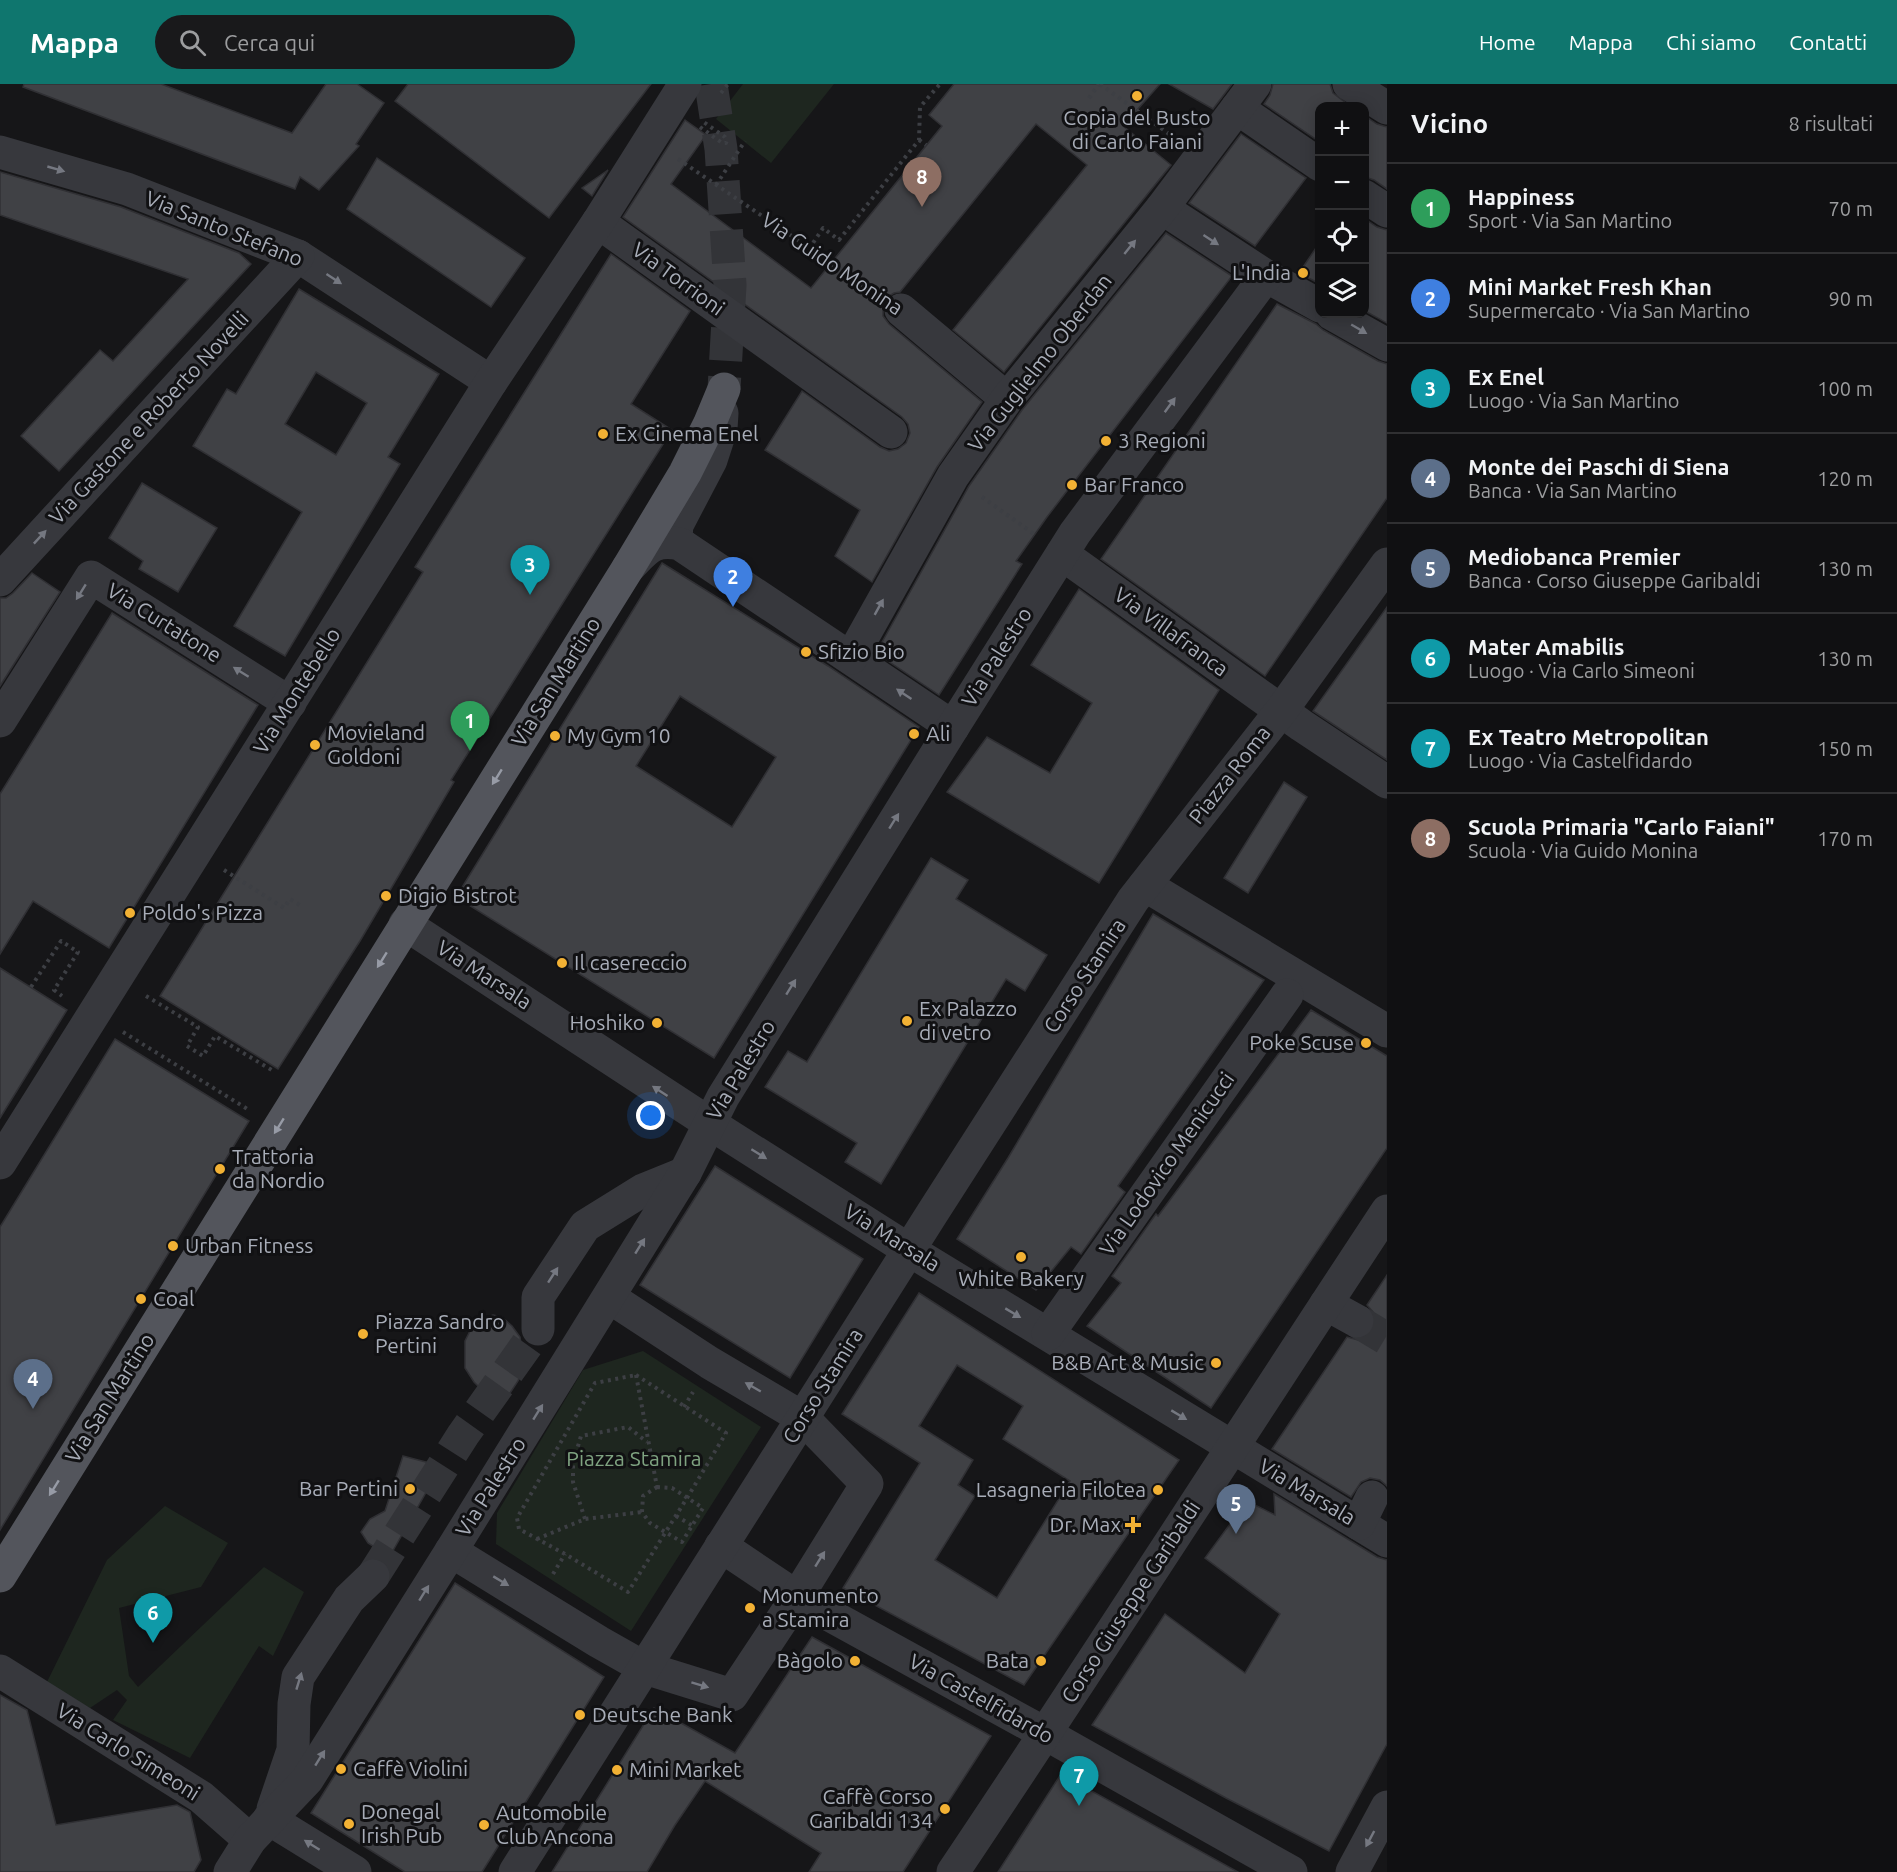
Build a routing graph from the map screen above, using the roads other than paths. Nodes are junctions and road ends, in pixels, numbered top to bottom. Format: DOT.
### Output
graph roads {
  1 [pos="685,84"];
  2 [pos="1349,84"];
  3 [pos="1246,96"];
  4 [pos="1387,108"];
  5 [pos="0,152"];
  6 [pos="1315,160"];
  7 [pos="1369,199"];
  8 [pos="1162,208"];
  9 [pos="1387,211"];
  10 [pos="598,222"];
  11 [pos="298,256"];
  12 [pos="1266,276"];
  13 [pos="1315,303"];
  14 [pos="900,310"];
  15 [pos="1339,318"];
  16 [pos="1387,345"];
  17 [pos="492,382"];
  18 [pos="724,389"];
  19 [pos="1007,399"];
  20 [pos="891,432"];
  21 [pos="680,544"];
  22 [pos="1062,554"];
  23 [pos="1387,564"];
  24 [pos="628,567"];
  25 [pos="0,580"];
  26 [pos="851,658"];
  27 [pos="290,703"];
  28 [pos="1281,711"];
  29 [pos="0,721"];
  30 [pos="953,727"];
  31 [pos="1387,782"];
  32 [pos="1139,892"];
  33 [pos="405,924"];
  34 [pos="1287,994"];
  35 [pos="1387,1031"];
  36 [pos="709,1123"];
  37 [pos="0,1163"];
  38 [pos="685,1173"];
  39 [pos="1387,1211"];
  40 [pos="909,1250"];
  41 [pos="609,1297"];
  42 [pos="1326,1304"];
  43 [pos="1357,1321"];
  44 [pos="538,1329"];
  45 [pos="1048,1334"];
  46 [pos="803,1418"];
  47 [pos="1232,1446"];
  48 [pos="1387,1541"];
  49 [pos="722,1546"];
  50 [pos="451,1551"];
  51 [pos="0,1576"];
  52 [pos="373,1576"];
  53 [pos="797,1598"];
  54 [pos="645,1668"];
  55 [pos="0,1671"];
  56 [pos="1046,1734"];
  57 [pos="1387,1807"];
  58 [pos="260,1829"];
  59 [pos="230,1872"];
  60 [pos="355,1872"];
  61 [pos="515,1872"];
  62 [pos="953,1872"];
  63 [pos="1291,1872"];
  64 [pos="1352,1872"];
  1 -- 10 [label="street"];
  2 -- 4 [label="street"];
  3 -- 6 [label="street"];
  3 -- 8 [label="street, Via Guglielmo Oberdan"];
  5 -- 11 [label="street, Via Santo Stefano, one-way"];
  7 -- 9 [label="street"];
  8 -- 12 [label="street, one-way"];
  19 -- 8 [label="street, Via Guglielmo Oberdan, one-way"];
  10 -- 17 [label="street, Via Montebello"];
  10 -- 20 [label="street, Via Torrioni"];
  11 -- 17 [label="street, Via Santo Stefano, one-way"];
  25 -- 11 [label="street, Via Gastone e Roberto Novelli, one-way"];
  12 -- 13 [label="street"];
  22 -- 12 [label="street, Via Palestro, one-way"];
  14 -- 19 [label="street, Via Guido Monina"];
  15 -- 16 [label="street, one-way"];
  17 -- 27 [label="street, Via Montebello"];
  18 -- 21 [label="street"];
  18 -- 24 [label="main road"];
  26 -- 19 [label="street, Via Guglielmo Oberdan, one-way"];
  21 -- 24 [label="street, Via San Martino"];
  21 -- 26 [label="street"];
  22 -- 28 [label="street, Via Villafranca"];
  22 -- 30 [label="street, Via Palestro"];
  23 -- 28 [label="street"];
  24 -- 33 [label="main road, Via San Martino, one-way"];
  30 -- 26 [label="street, one-way"];
  27 -- 29 [label="street, Via Curtatone, one-way"];
  27 -- 37 [label="street, Via Montebello"];
  28 -- 31 [label="street, Piazza Roma"];
  28 -- 32 [label="street, Piazza Roma"];
  36 -- 30 [label="street, Via Palestro, one-way"];
  32 -- 35 [label="street"];
  32 -- 40 [label="street, Corso Stamira"];
  36 -- 33 [label="street, Via Marsala, one-way"];
  33 -- 51 [label="main road, Via San Martino, one-way"];
  34 -- 45 [label="street, Via Lodovico Menicucci"];
  36 -- 38 [label="street, Via Palestro"];
  36 -- 40 [label="street, Via Marsala, one-way"];
  41 -- 38 [label="street, Via Palestro, one-way"];
  44 -- 38 [label="street, one-way"];
  39 -- 42 [label="street, Corso Giuseppe Garibaldi"];
  40 -- 45 [label="street, Via Marsala, one-way"];
  40 -- 46 [label="street, Corso Stamira"];
  46 -- 41 [label="street, one-way"];
  50 -- 41 [label="street, Via Palestro, one-way"];
  42 -- 43 [label="street"];
  42 -- 47 [label="street, Corso Giuseppe Garibaldi"];
  45 -- 47 [label="street, Via Marsala, one-way"];
  46 -- 49 [label="street, Corso Stamira"];
  53 -- 46 [label="street, one-way"];
  47 -- 48 [label="street, Via Marsala"];
  47 -- 56 [label="street, Corso Giuseppe Garibaldi"];
  49 -- 53 [label="street"];
  49 -- 54 [label="street, Corso Stamira"];
  50 -- 54 [label="street, one-way"];
  58 -- 50 [label="street, Via Palestro, one-way"];
  58 -- 52 [label="street, one-way"];
  54 -- 53 [label="street, one-way"];
  53 -- 56 [label="street, Via Castelfidardo"];
  54 -- 61 [label="street, Corso Stamira"];
  55 -- 58 [label="street, Via Carlo Simeoni"];
  56 -- 62 [label="street, Corso Giuseppe Garibaldi"];
  56 -- 63 [label="street, Via Castelfidardo"];
  57 -- 64 [label="street, one-way"];
  58 -- 59 [label="street, Via Palestro"];
  60 -- 58 [label="street, Via Carlo Simeoni, one-way"];
}
